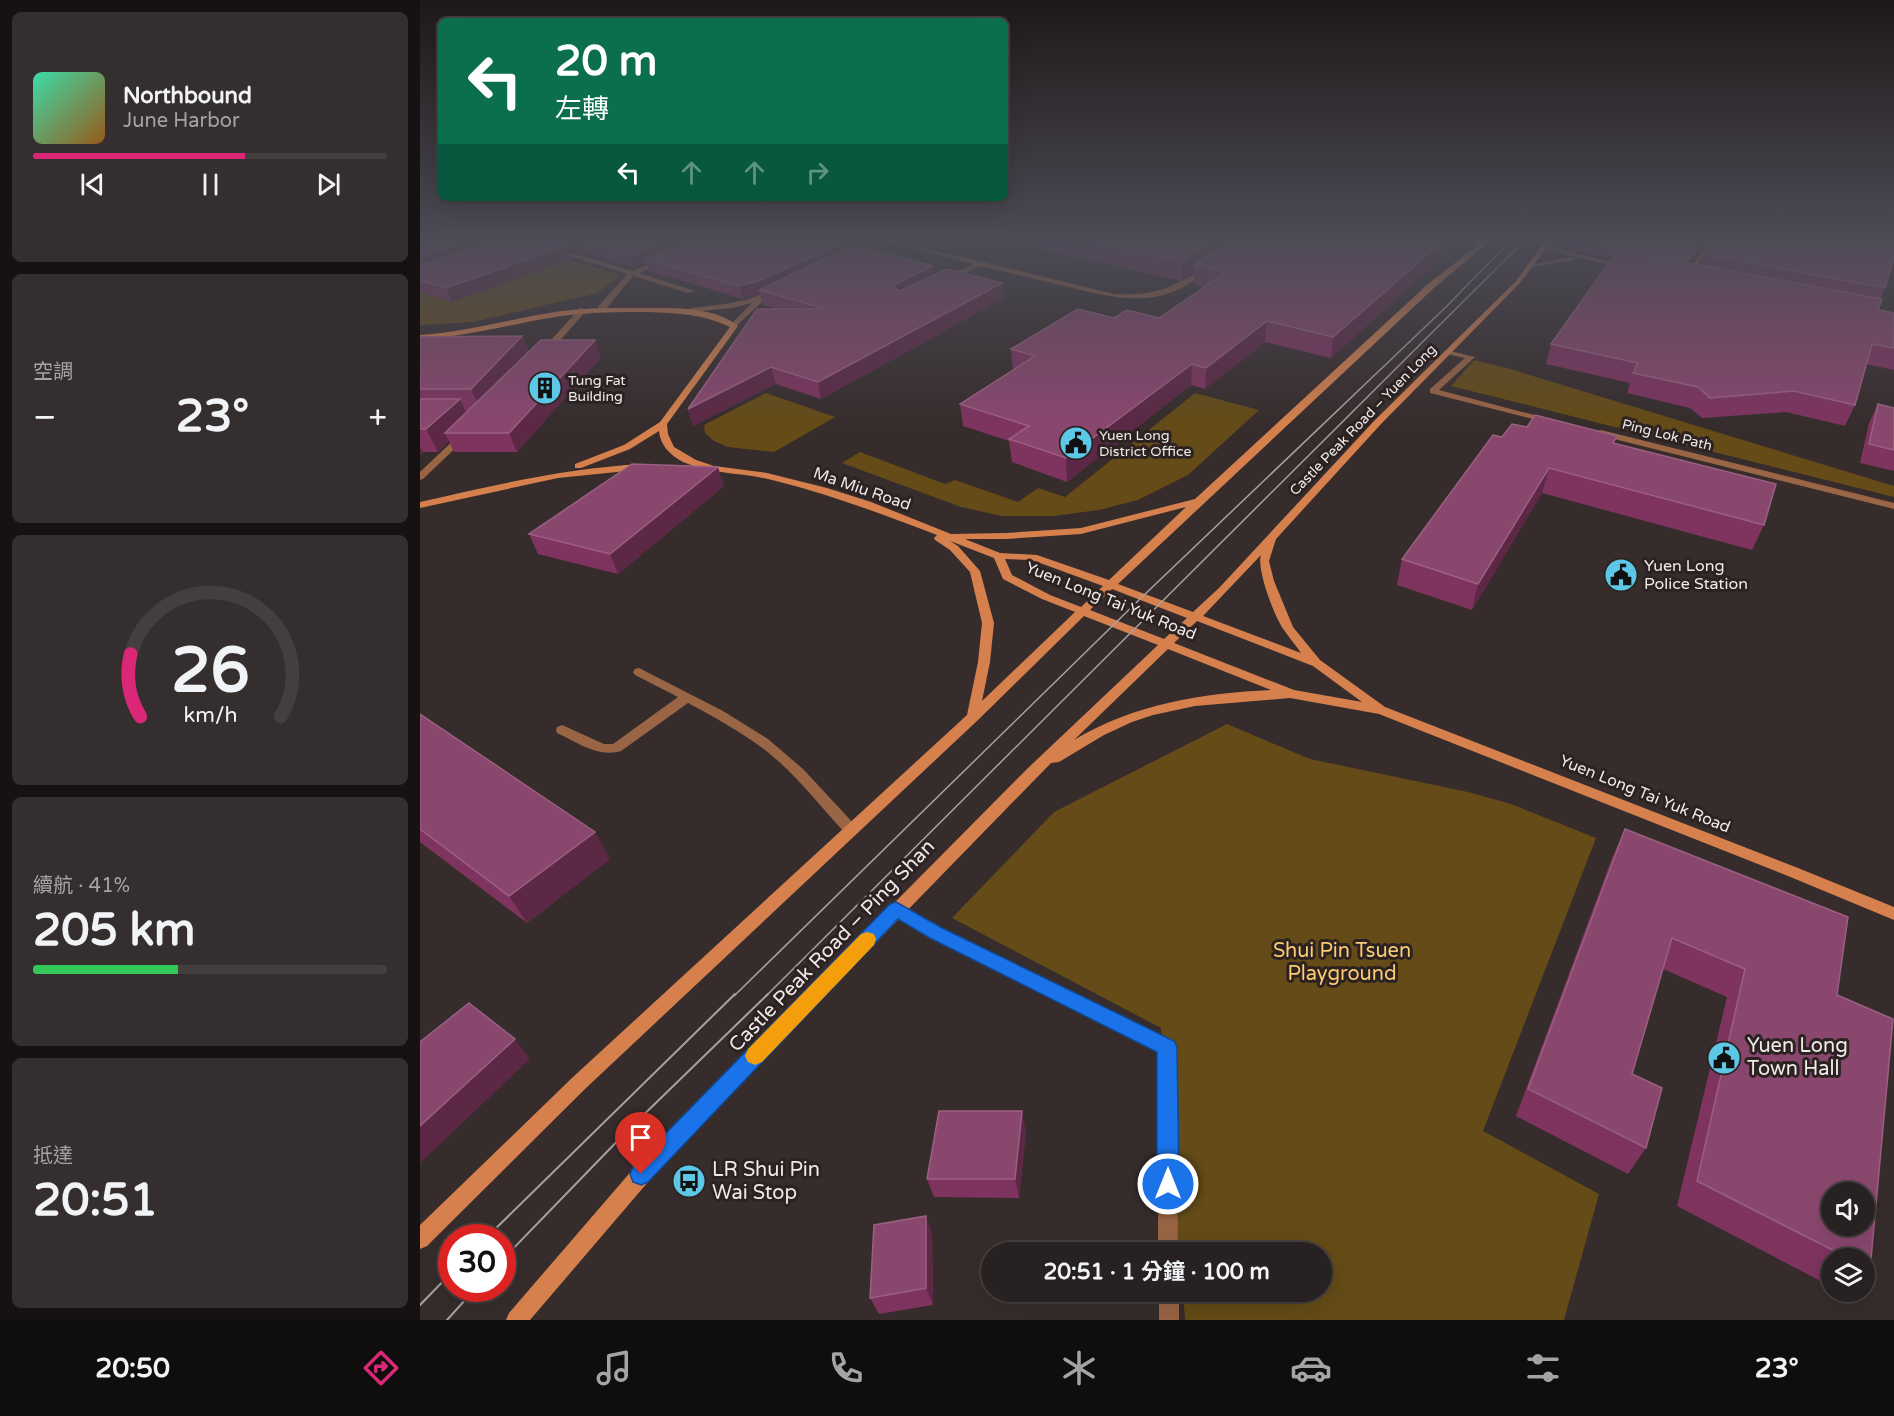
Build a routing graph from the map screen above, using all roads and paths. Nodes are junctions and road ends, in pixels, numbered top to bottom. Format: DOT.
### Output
graph roads {
  1 [pos="607,302"];
  2 [pos="750,302"];
  3 [pos="757,302"];
  4 [pos="1414,302"];
  5 [pos="1498,302"];
  6 [pos="601,309"];
  7 [pos="583,310"];
  8 [pos="692,310"];
  9 [pos="734,326"];
  10 [pos="420,338"];
  11 [pos="1450,352"];
  12 [pos="540,358"];
  13 [pos="1560,423"];
  14 [pos="663,424"];
  15 [pos="468,431"];
  16 [pos="1594,431"];
  17 [pos="654,467"];
  18 [pos="677,468"];
  19 [pos="710,468"];
  20 [pos="545,476"];
  21 [pos="420,477"];
  22 [pos="1198,501"];
  23 [pos="420,505"];
  24 [pos="1894,506"];
  25 [pos="919,524"];
  26 [pos="1276,531"];
  27 [pos="948,536"];
  28 [pos="998,556"];
  29 [pos="1110,585"];
  30 [pos="1082,611"];
  31 [pos="1194,618"];
  32 [pos="1167,645"];
  33 [pos="1317,663"];
  34 [pos="639,672"];
  35 [pos="1292,694"];
  36 [pos="687,697"];
  37 [pos="1381,710"];
  38 [pos="973,717"];
  39 [pos="562,730"];
  40 [pos="1033,772"];
  41 [pos="851,830"];
  42 [pos="896,910"];
  43 [pos="1894,914"];
  44 [pos="420,1239"];
  45 [pos="1168,1242"];
  46 [pos="1169,1302"];
  47 [pos="516,1320"];
  48 [pos="1169,1320"];
  1 -- 6 [label="street"];
  2 -- 8 [label="street"];
  3 -- 9 [label="street"];
  4 -- 22 [label="main road"];
  5 -- 11 [label="main road, Castle Peak Road – Yuen Long"];
  6 -- 7 [label="main road"];
  6 -- 8 [label="main road"];
  7 -- 10 [label="main road"];
  7 -- 12 [label="street"];
  8 -- 9 [label="main road"];
  9 -- 14 [label="main road"];
  11 -- 13 [label="street, Castle Peak Road – Yuen Long"];
  11 -- 26 [label="main road, Castle Peak Road – Yuen Long"];
  14 -- 19 [label="main road, Ma Miu Road"];
  14 -- 20 [label="main road"];
  15 -- 21 [label="street"];
  16 -- 24 [label="street, Ping Lok Path"];
  17 -- 20 [label="main road"];
  18 -- 19 [label="main road, Ma Miu Road"];
  19 -- 25 [label="main road, Ma Miu Road"];
  20 -- 23 [label="main road"];
  22 -- 27 [label="main road"];
  22 -- 29 [label="main road"];
  25 -- 27 [label="main road, Ma Miu Road"];
  25 -- 38 [label="main road"];
  26 -- 31 [label="main road, Castle Peak Road – Yuen Long"];
  26 -- 33 [label="main road"];
  27 -- 28 [label="main road, Ma Miu Road"];
  28 -- 29 [label="main road, Yuen Long Tai Yuk Road"];
  28 -- 30 [label="main road, Yuen Long Tai Yuk Road"];
  29 -- 30 [label="main road"];
  29 -- 31 [label="main road, Yuen Long Tai Yuk Road"];
  30 -- 32 [label="main road, Yuen Long Tai Yuk Road"];
  30 -- 38 [label="main road"];
  31 -- 32 [label="main road, Castle Peak Road – Ping Shan"];
  31 -- 33 [label="main road, Yuen Long Tai Yuk Road"];
  32 -- 35 [label="main road, Yuen Long Tai Yuk Road"];
  32 -- 40 [label="main road, Castle Peak Road – Ping Shan"];
  33 -- 37 [label="main road, Yuen Long Tai Yuk Road"];
  34 -- 36 [label="street"];
  35 -- 37 [label="main road, Yuen Long Tai Yuk Road"];
  35 -- 40 [label="main road"];
  36 -- 39 [label="street"];
  36 -- 41 [label="street"];
  37 -- 43 [label="main road, Yuen Long Tai Yuk Road"];
  38 -- 41 [label="main road"];
  40 -- 42 [label="main road, Castle Peak Road – Ping Shan"];
  41 -- 44 [label="main road"];
  42 -- 45 [label="street"];
  42 -- 47 [label="main road, Castle Peak Road – Ping Shan"];
  46 -- 48 [label="street"];
}
